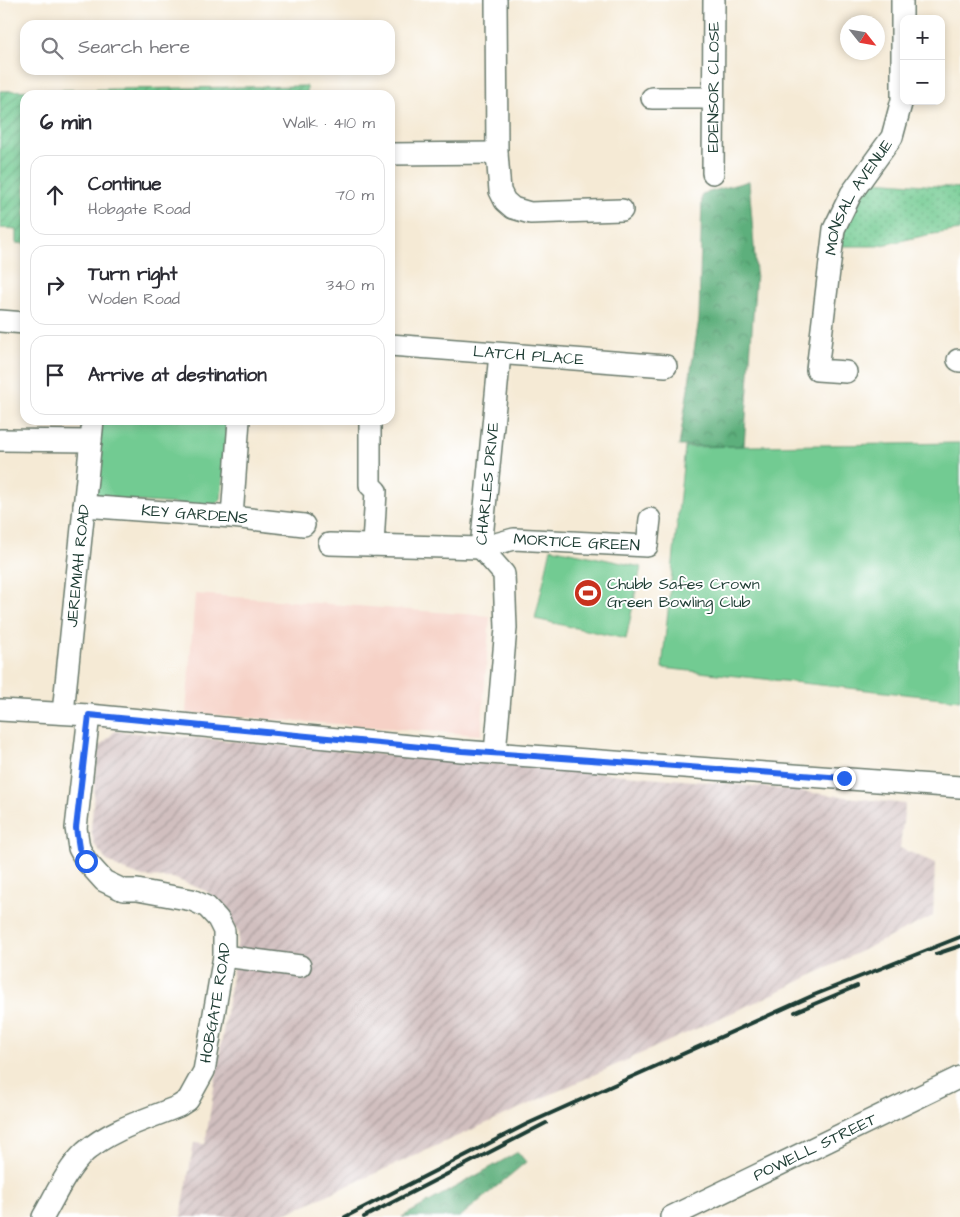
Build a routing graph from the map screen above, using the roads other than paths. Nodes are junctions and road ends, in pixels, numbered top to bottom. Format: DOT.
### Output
graph roads {
  1 [pos="496,0"];
  2 [pos="714,0"];
  3 [pos="902,0"];
  4 [pos="652,98"];
  5 [pos="712,98"];
  6 [pos="497,153"];
  7 [pos="395,154"];
  8 [pos="713,173"];
  9 [pos="622,210"];
  10 [pos="0,321"];
  11 [pos="20,323"];
  12 [pos="395,345"];
  13 [pos="500,354"];
  14 [pos="666,366"];
  15 [pos="846,372"];
  16 [pos="93,425"];
  17 [pos="239,425"];
  18 [pos="370,425"];
  19 [pos="0,440"];
  20 [pos="91,441"];
  21 [pos="84,506"];
  22 [pos="232,517"];
  23 [pos="650,520"];
  24 [pos="304,525"];
  25 [pos="329,544"];
  26 [pos="373,545"];
  27 [pos="481,548"];
  28 [pos="0,710"];
  29 [pos="63,712"];
  30 [pos="89,715"];
  31 [pos="496,753"];
  32 [pos="960,787"];
  33 [pos="224,956"];
  34 [pos="300,966"];
  35 [pos="960,1077"];
  36 [pos="42,1217"];
  37 [pos="671,1217"];
  1 -- 6 [label="street"];
  2 -- 5 [label="street, EDENSOR CLOSE"];
  3 -- 15 [label="street, MONSAL AVENUE"];
  4 -- 5 [label="street"];
  5 -- 8 [label="street, EDENSOR CLOSE"];
  6 -- 7 [label="street"];
  6 -- 9 [label="street"];
  10 -- 11 [label="street"];
  12 -- 13 [label="street, LATCH PLACE"];
  13 -- 14 [label="street, LATCH PLACE"];
  13 -- 27 [label="street, CHARLES DRIVE"];
  16 -- 20 [label="street, JEREMIAH ROAD"];
  17 -- 22 [label="street"];
  18 -- 26 [label="street"];
  19 -- 20 [label="street"];
  20 -- 21 [label="street, JEREMIAH ROAD"];
  21 -- 22 [label="street, KEY GARDENS"];
  21 -- 29 [label="street, JEREMIAH ROAD"];
  22 -- 24 [label="street, KEY GARDENS"];
  23 -- 27 [label="street, MORTICE GREEN"];
  25 -- 26 [label="street"];
  26 -- 27 [label="street"];
  27 -- 31 [label="street, CHARLES DRIVE"];
  28 -- 29 [label="street"];
  29 -- 30 [label="street"];
  30 -- 31 [label="street"];
  30 -- 33 [label="street, HOBGATE ROAD"];
  31 -- 32 [label="street"];
  33 -- 34 [label="street"];
  33 -- 36 [label="street, HOBGATE ROAD"];
  35 -- 37 [label="street, POWELL STREET"];
}
